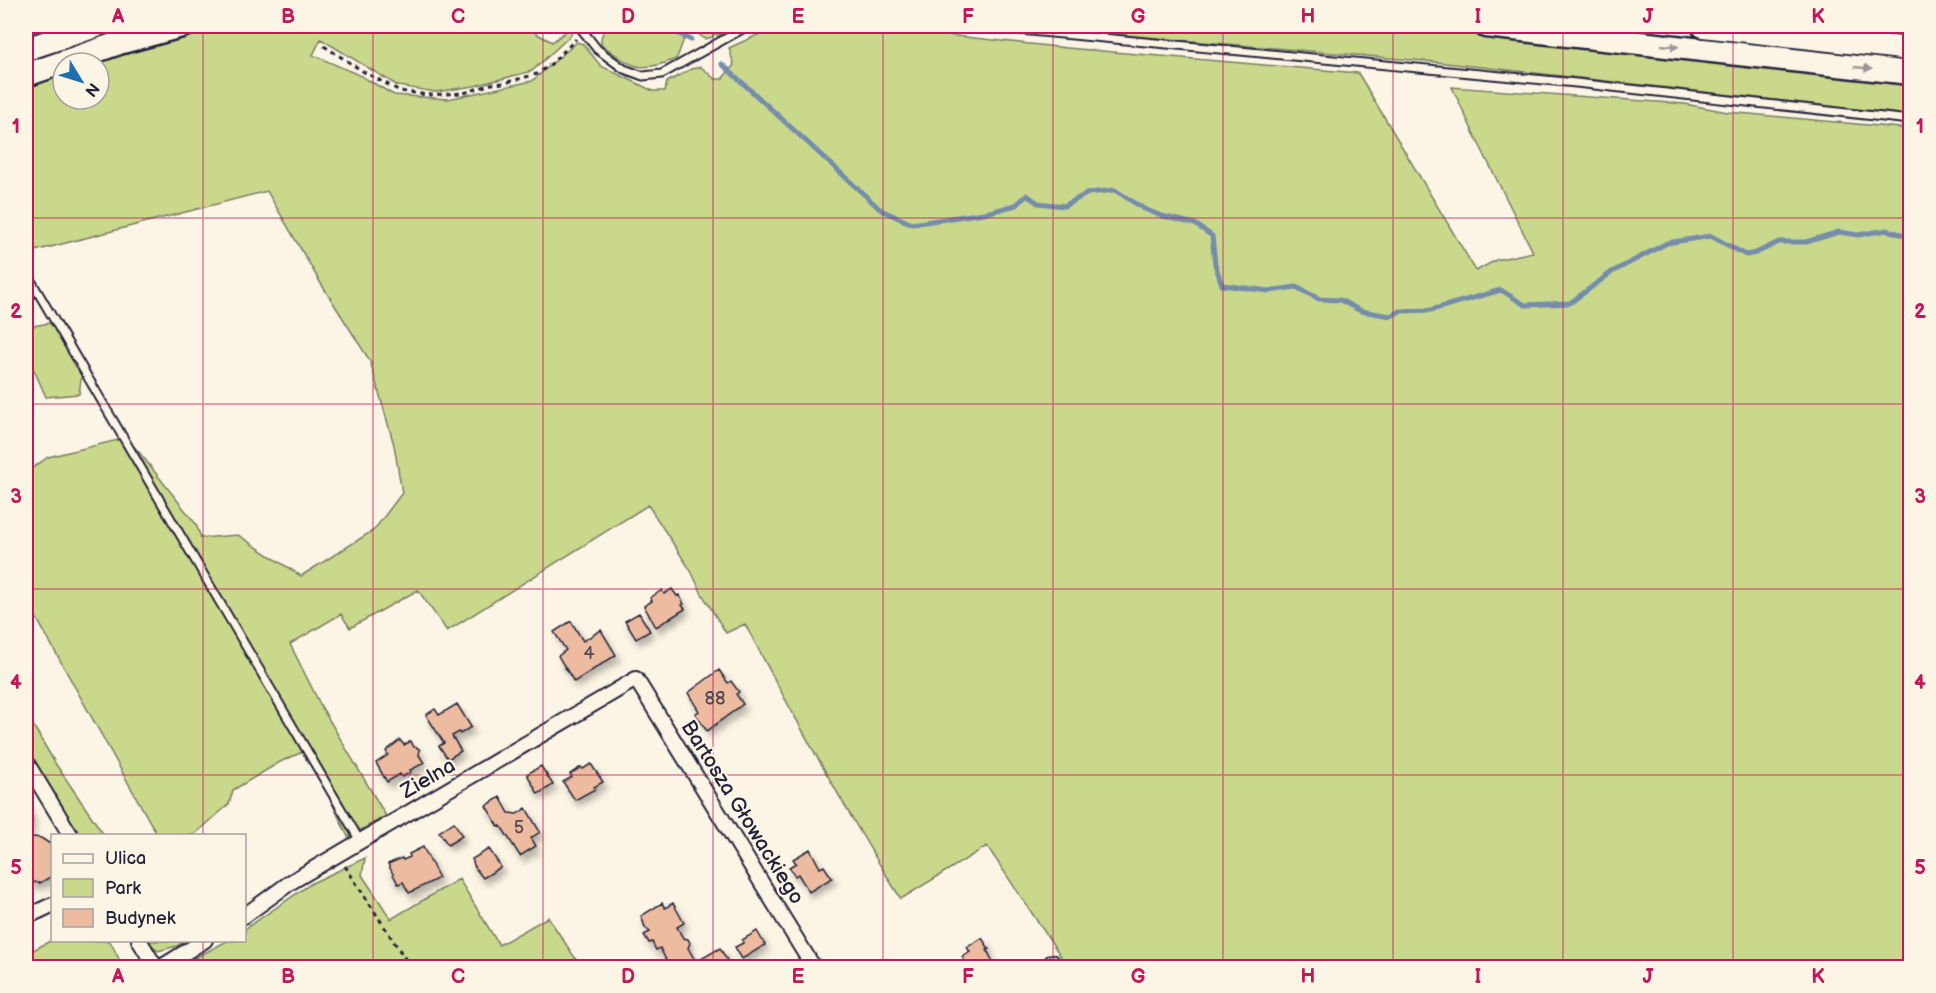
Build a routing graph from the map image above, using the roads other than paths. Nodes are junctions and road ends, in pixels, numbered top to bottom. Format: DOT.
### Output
graph roads {
  1 [pos="96,26"];
  2 [pos="182,26"];
  3 [pos="748,26"];
  4 [pos="977,26"];
  5 [pos="1486,26"];
  6 [pos="1703,26"];
  7 [pos="581,29"];
  8 [pos="1911,49"];
  9 [pos="26,50"];
  10 [pos="1911,73"];
  11 [pos="26,75"];
  12 [pos="1911,120"];
  13 [pos="26,272"];
  14 [pos="636,679"];
  15 [pos="26,762"];
  16 [pos="70,834"];
  17 [pos="360,842"];
  18 [pos="51,904"];
  19 [pos="246,915"];
  20 [pos="26,917"];
  21 [pos="140,942"];
  22 [pos="202,942"];
  23 [pos="158,968"];
  24 [pos="814,968"];
  1 -- 9 [label="main road"];
  2 -- 11 [label="main road"];
  3 -- 7 [label="lane"];
  4 -- 12 [label="lane"];
  5 -- 10 [label="main road, one-way"];
  6 -- 8 [label="main road"];
  13 -- 17 [label="lane"];
  14 -- 17 [label="street, Zielna"];
  14 -- 24 [label="street, Bartosza Głowackiego"];
  15 -- 16 [label="street"];
  17 -- 19 [label="street, Zielna"];
  18 -- 20 [label="street"];
  21 -- 23 [label="street"];
  22 -- 23 [label="street"];
}
